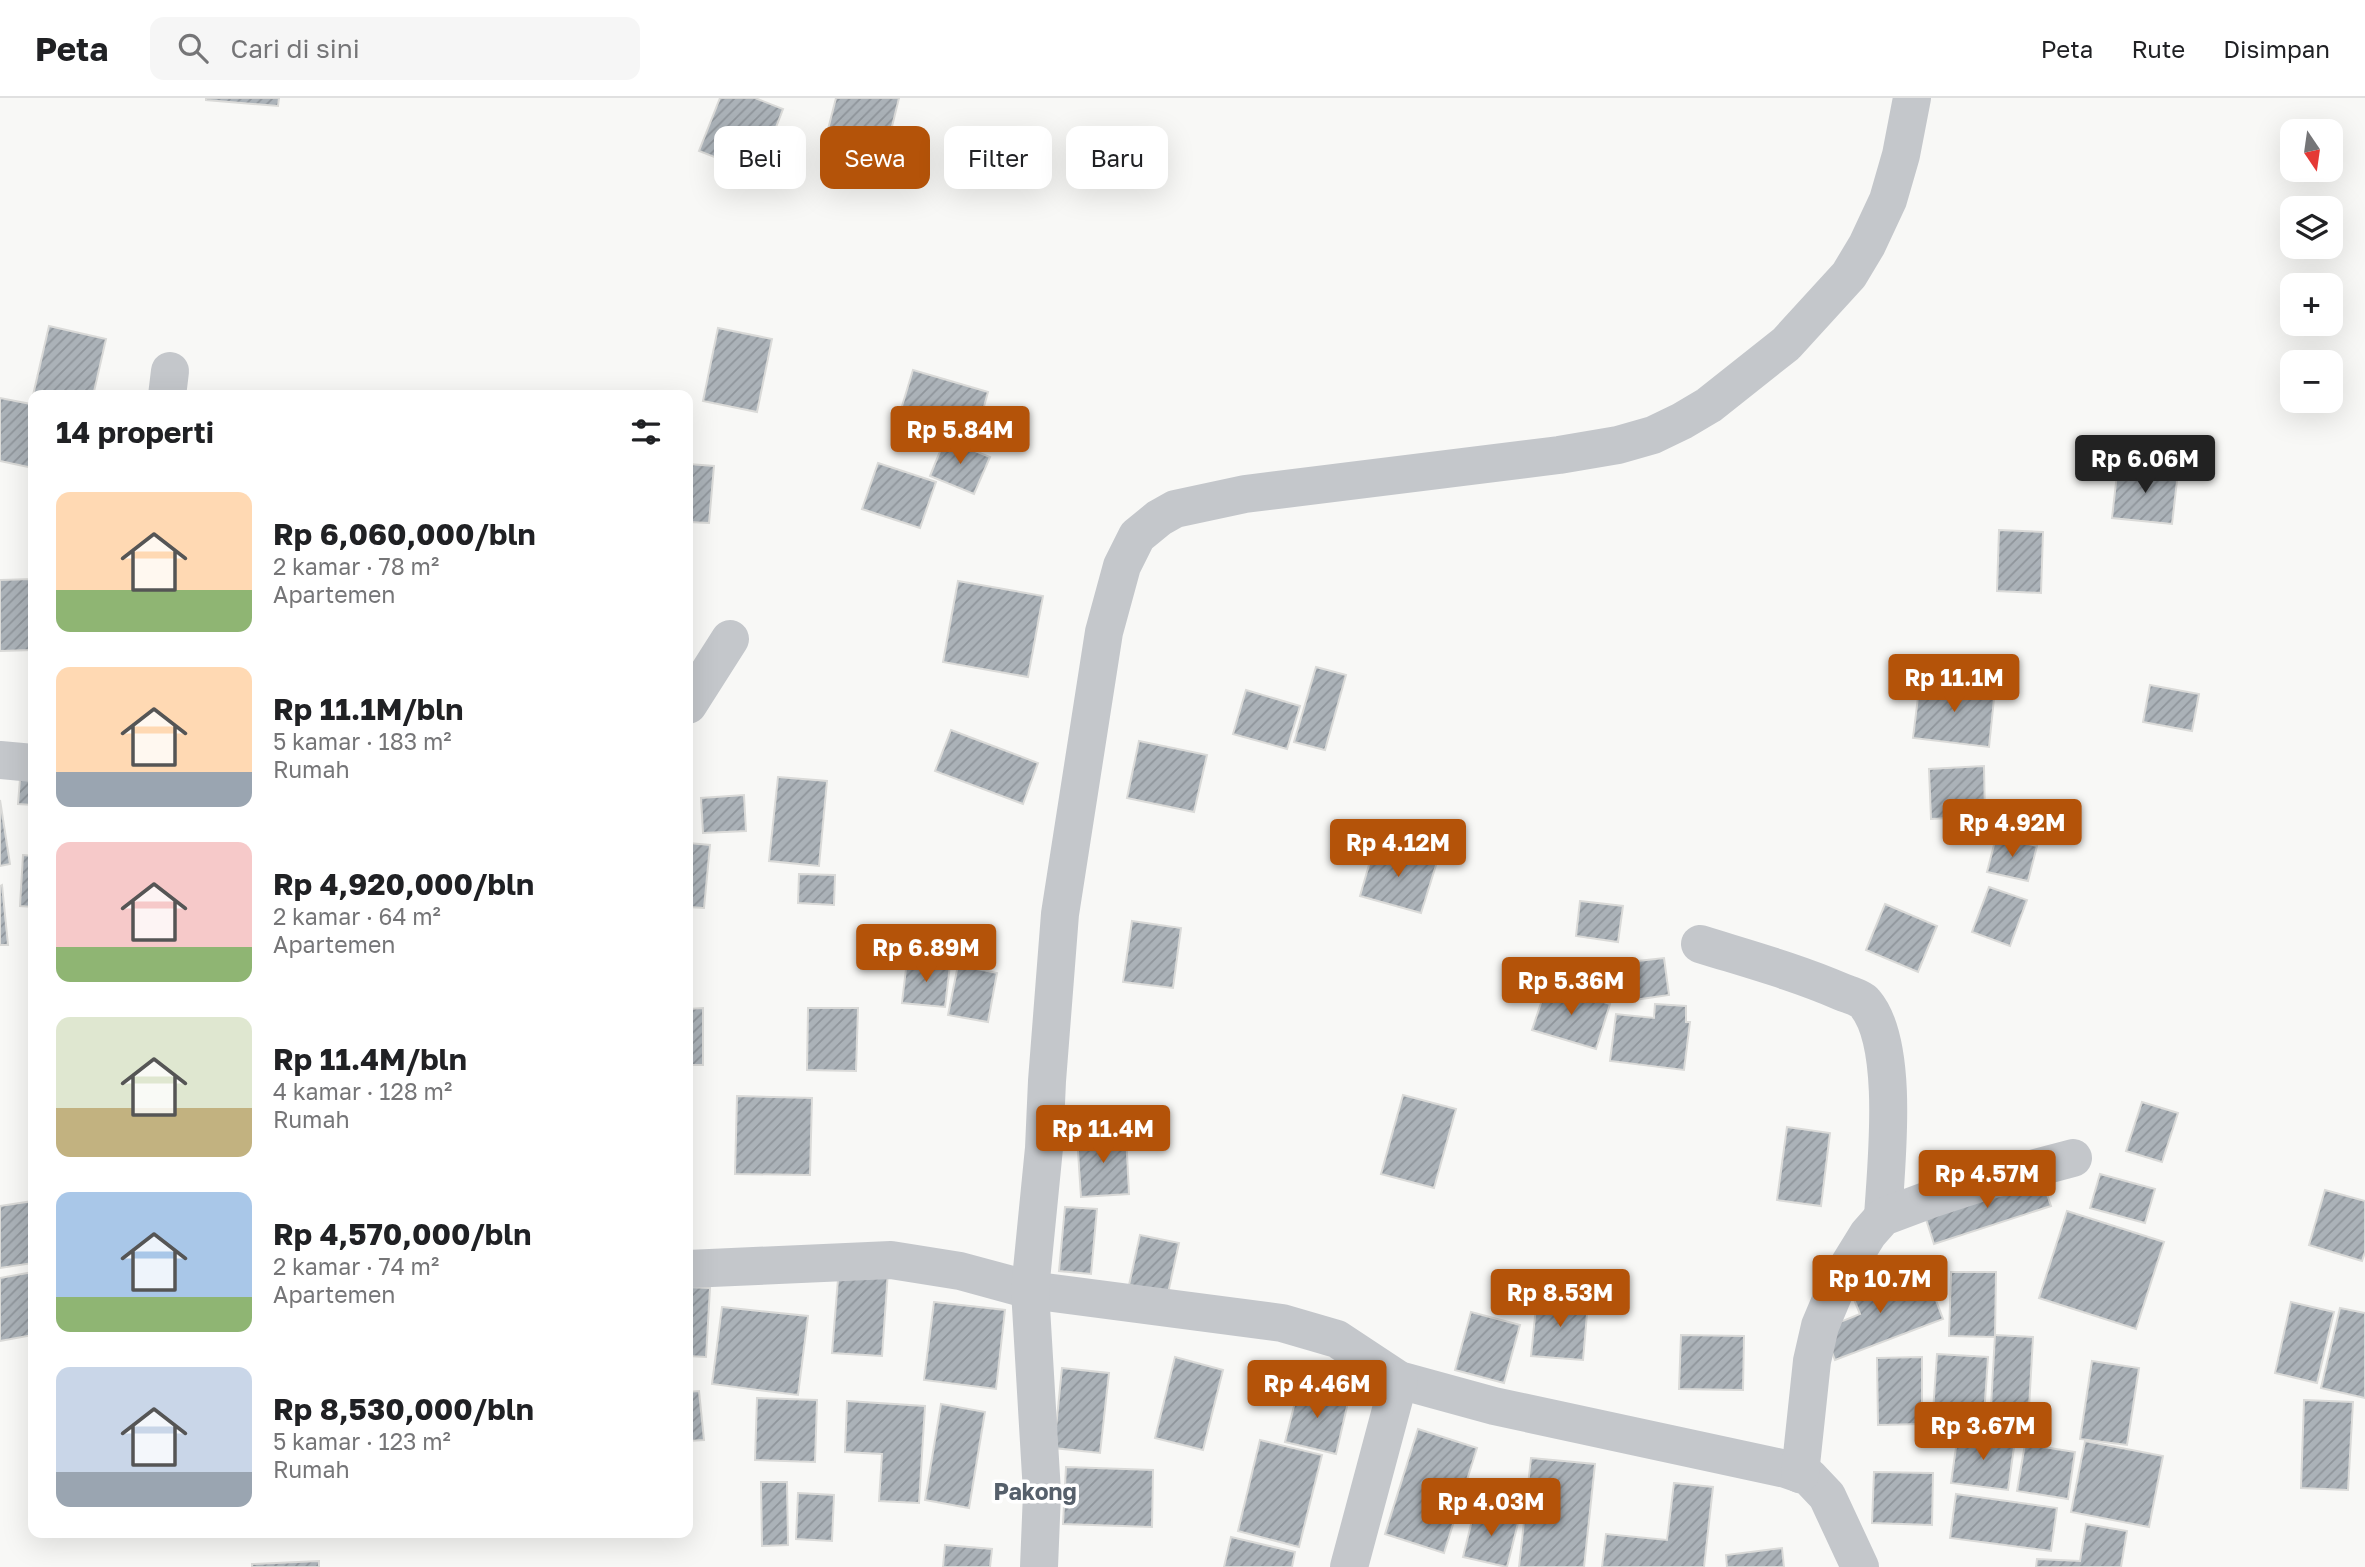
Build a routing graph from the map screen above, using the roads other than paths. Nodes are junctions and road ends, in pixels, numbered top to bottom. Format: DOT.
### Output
graph roads {
  1 [pos="1912,98"];
  2 [pos="730,639"];
  3 [pos="693,697"];
  4 [pos="0,760"];
  5 [pos="28,763"];
  6 [pos="1700,944"];
  7 [pos="2073,1158"];
  8 [pos="1883,1217"];
  9 [pos="693,1269"];
  10 [pos="1030,1290"];
  11 [pos="1399,1380"];
  12 [pos="1800,1474"];
  13 [pos="1039,1567"];
  14 [pos="1349,1567"];
  15 [pos="1860,1567"];
  1 -- 10 [label="street"];
  2 -- 3 [label="street"];
  4 -- 5 [label="street"];
  6 -- 8 [label="street"];
  7 -- 8 [label="street"];
  8 -- 12 [label="street"];
  9 -- 10 [label="street"];
  10 -- 11 [label="street"];
  10 -- 13 [label="street"];
  11 -- 12 [label="street"];
  11 -- 14 [label="street"];
  12 -- 15 [label="street"];
}
